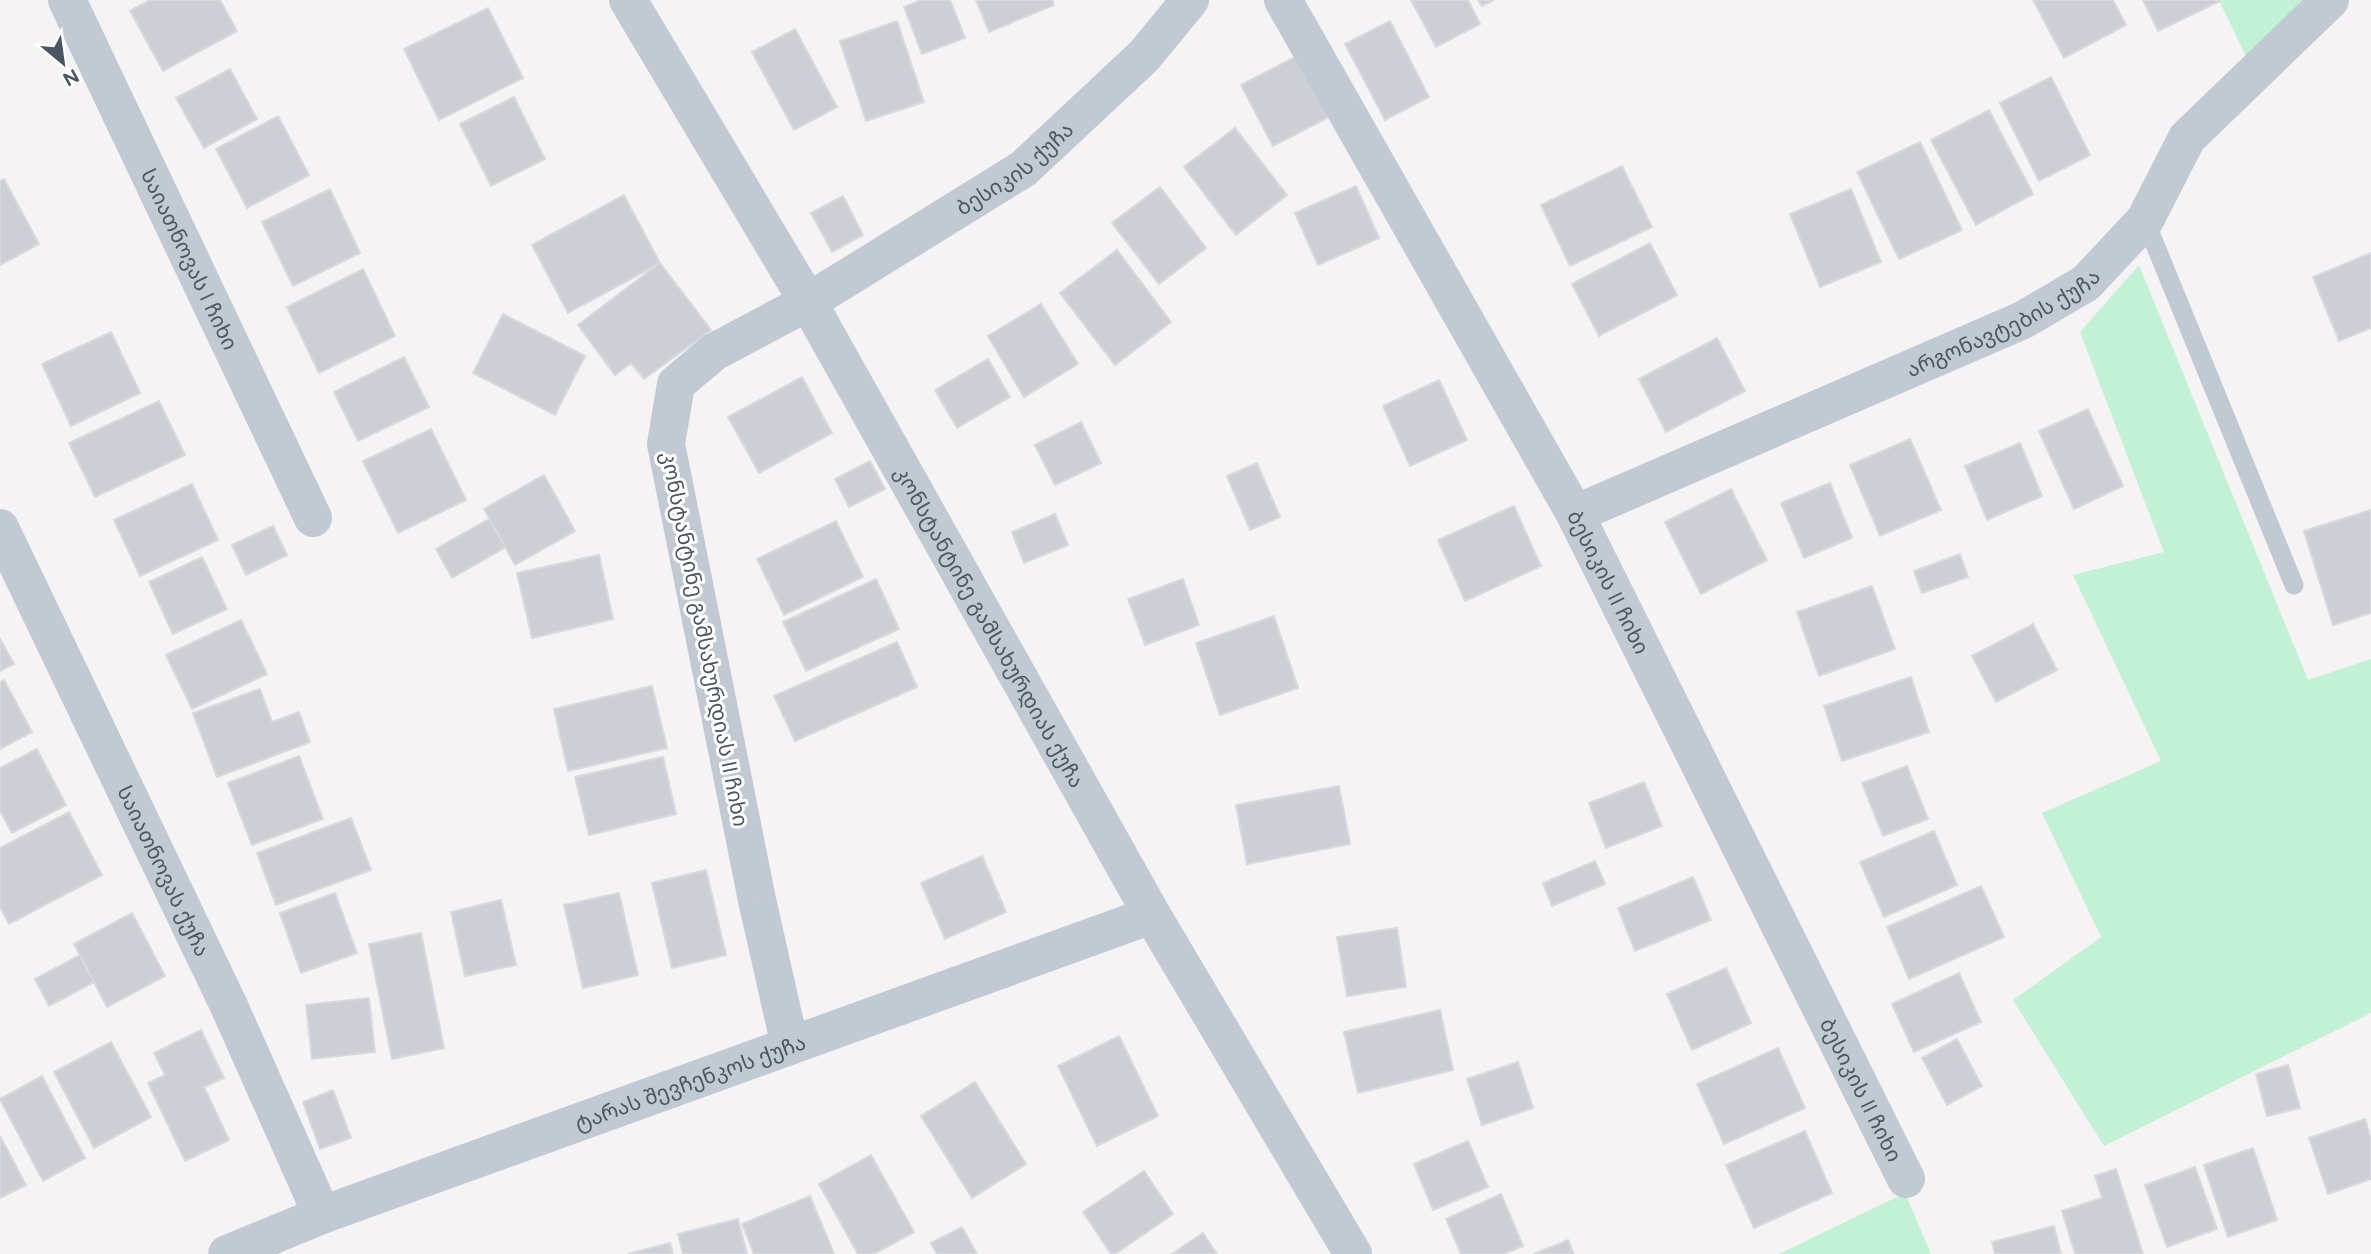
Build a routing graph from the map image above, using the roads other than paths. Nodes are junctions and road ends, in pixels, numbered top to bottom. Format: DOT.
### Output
graph roads {
  1 [pos="67,0"];
  2 [pos="628,0"];
  3 [pos="1190,0"];
  4 [pos="1283,0"];
  5 [pos="2330,0"];
  6 [pos="2145,220"];
  7 [pos="808,302"];
  8 [pos="1575,514"];
  9 [pos="313,518"];
  10 [pos="0,528"];
  11 [pos="2294,585"];
  12 [pos="1152,915"];
  13 [pos="790,1046"];
  14 [pos="1906,1179"];
  15 [pos="322,1215"];
  16 [pos="227,1254"];
  17 [pos="1353,1254"];
  1 -- 9 [label="street, საიათნოვას I ჩიხი"];
  2 -- 7 [label="street, კონსტანტინე გამსახურდიას ქუჩა"];
  3 -- 7 [label="street, ბესიკის ქუჩა"];
  4 -- 8 [label="street, ბესიკის II ჩიხი"];
  5 -- 6 [label="street, არგონავტების ქუჩა"];
  6 -- 8 [label="street, არგონავტების ქუჩა"];
  6 -- 11 [label="lane"];
  7 -- 12 [label="street, კონსტანტინე გამსახურდიას ქუჩა"];
  7 -- 13 [label="street, კონსტანტინე გამსახურდიას II ჩიხი"];
  8 -- 14 [label="street, ბესიკის II ჩიხი"];
  10 -- 15 [label="street, საიათნოვას ქუჩა"];
  12 -- 13 [label="street, ტარას შევჩენკოს ქუჩა"];
  12 -- 17 [label="street, კონსტანტინე გამსახურდიას ქუჩა"];
  13 -- 15 [label="street, ტარას შევჩენკოს ქუჩა"];
  15 -- 16 [label="street, ტარას შევჩენკოს ქუჩა"];
}
